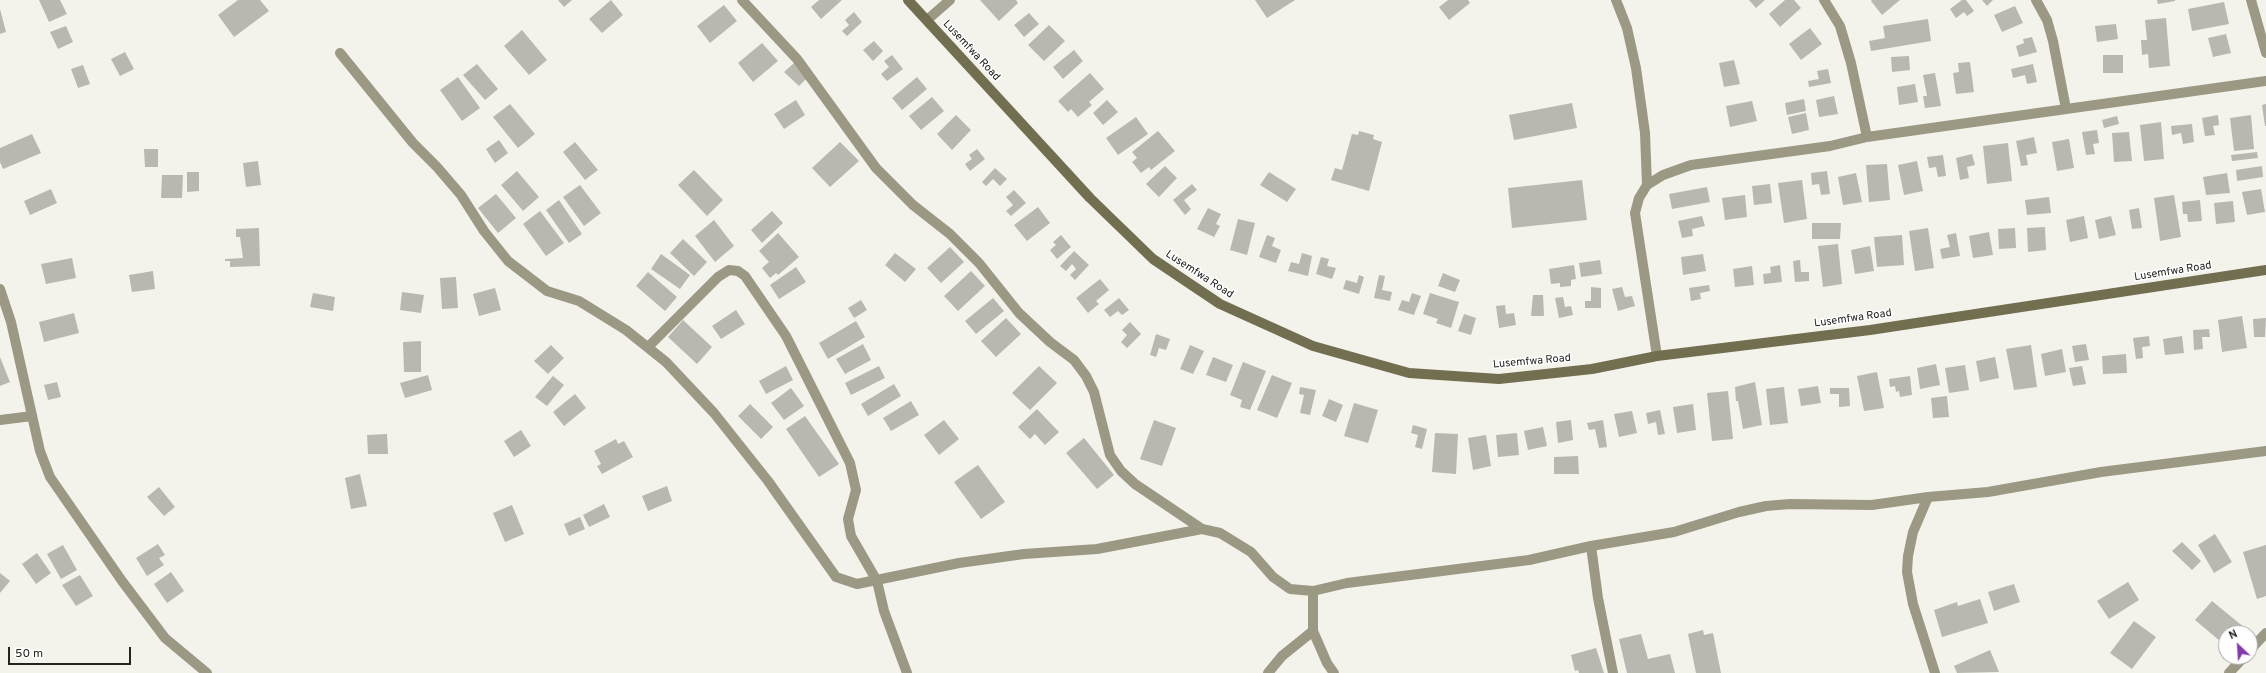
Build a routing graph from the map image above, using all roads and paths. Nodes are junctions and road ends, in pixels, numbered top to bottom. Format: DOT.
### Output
graph roads {
  1 [pos="742,0"];
  2 [pos="908,0"];
  3 [pos="950,0"];
  4 [pos="1616,0"];
  5 [pos="1824,0"];
  6 [pos="2036,0"];
  7 [pos="2251,0"];
  8 [pos="927,20"];
  9 [pos="340,53"];
  10 [pos="2266,53"];
  11 [pos="2266,81"];
  12 [pos="2066,109"];
  13 [pos="1867,137"];
  14 [pos="1647,185"];
  15 [pos="2266,270"];
  16 [pos="0,289"];
  17 [pos="648,347"];
  18 [pos="1657,356"];
  19 [pos="32,416"];
  20 [pos="0,420"];
  21 [pos="2266,451"];
  22 [pos="1928,497"];
  23 [pos="1202,529"];
  24 [pos="1591,546"];
  25 [pos="877,581"];
  26 [pos="1313,591"];
  27 [pos="1313,631"];
  28 [pos="2266,633"];
  29 [pos="2258,642"];
  30 [pos="2236,665"];
  31 [pos="206,673"];
  32 [pos="907,673"];
  33 [pos="1268,673"];
  34 [pos="1334,673"];
  35 [pos="1613,673"];
  36 [pos="1935,673"];
  37 [pos="2229,673"];
  1 -- 23 [label="street"];
  2 -- 8 [label="street, Lusemfwa Road"];
  3 -- 8 [label="street"];
  4 -- 14 [label="street"];
  5 -- 13 [label="street"];
  6 -- 12 [label="street"];
  7 -- 10 [label="street"];
  8 -- 18 [label="street, Lusemfwa Road"];
  9 -- 17 [label="street"];
  11 -- 12 [label="street"];
  12 -- 13 [label="street"];
  13 -- 14 [label="street"];
  14 -- 18 [label="street"];
  15 -- 18 [label="street, Lusemfwa Road"];
  16 -- 19 [label="street"];
  17 -- 25 [label="street"];
  17 -- 25 [label="street"];
  19 -- 20 [label="street"];
  19 -- 31 [label="street"];
  21 -- 22 [label="street"];
  22 -- 24 [label="street"];
  22 -- 36 [label="street"];
  23 -- 25 [label="street"];
  23 -- 26 [label="street"];
  24 -- 26 [label="street"];
  24 -- 35 [label="street"];
  25 -- 32 [label="street"];
  26 -- 27 [label="street"];
  27 -- 33 [label="street"];
  27 -- 34 [label="street"];
  28 -- 29 [label="street"];
  30 -- 37 [label="street"];
}
